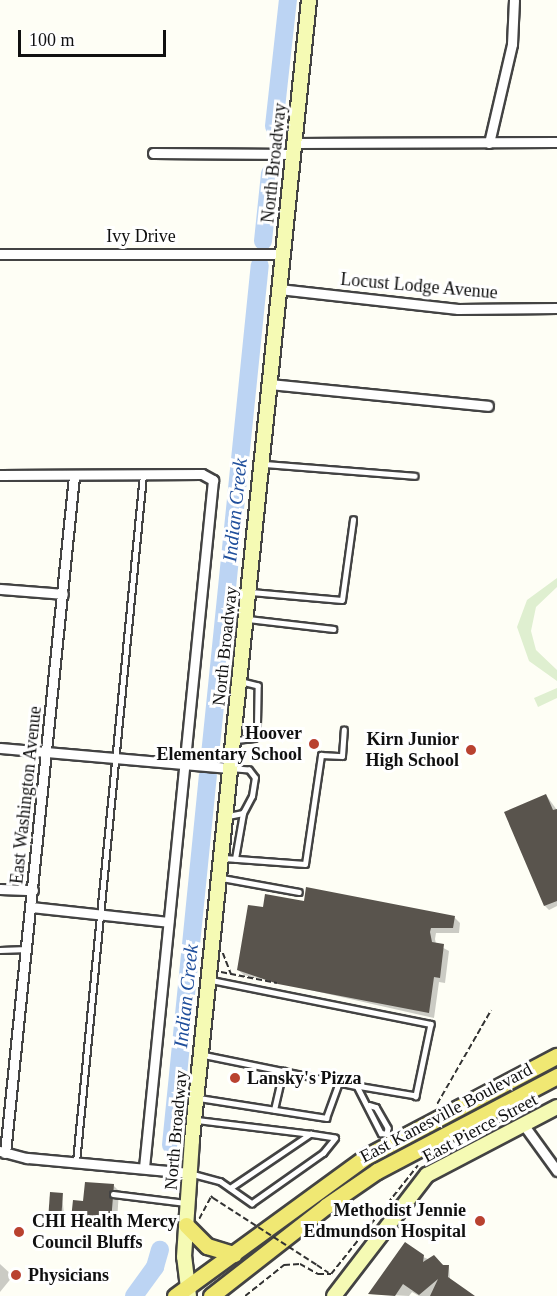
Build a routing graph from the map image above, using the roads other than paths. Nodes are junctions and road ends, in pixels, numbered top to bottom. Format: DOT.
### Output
graph roads {
  1 [pos="309,0"];
  2 [pos="514,0"];
  3 [pos="557,142"];
  4 [pos="489,143"];
  5 [pos="294,148"];
  6 [pos="153,153"];
  7 [pos="0,254"];
  8 [pos="283,254"];
  9 [pos="279,289"];
  10 [pos="557,308"];
  11 [pos="269,384"];
  12 [pos="488,406"];
  13 [pos="261,464"];
  14 [pos="0,475"];
  15 [pos="143,475"];
  16 [pos="74,476"];
  17 [pos="415,476"];
  18 [pos="353,520"];
  19 [pos="0,589"];
  20 [pos="248,592"];
  21 [pos="63,594"];
  22 [pos="245,619"];
  23 [pos="333,629"];
  24 [pos="239,682"];
  25 [pos="344,730"];
  26 [pos="233,740"];
  27 [pos="0,748"];
  28 [pos="47,750"];
  29 [pos="116,757"];
  30 [pos="183,764"];
  31 [pos="230,768"];
  32 [pos="243,813"];
  33 [pos="225,817"];
  34 [pos="228,858"];
  35 [pos="219,878"];
  36 [pos="0,889"];
  37 [pos="33,890"];
  38 [pos="299,892"];
  39 [pos="31,907"];
  40 [pos="100,915"];
  41 [pos="168,922"];
  42 [pos="27,949"];
  43 [pos="0,950"];
  44 [pos="214,976"];
  45 [pos="201,1055"];
  46 [pos="557,1056"];
  47 [pos="282,1071"];
  48 [pos="557,1076"];
  49 [pos="339,1082"];
  50 [pos="357,1086"];
  51 [pos="196,1098"];
  52 [pos="369,1106"];
  53 [pos="557,1107"];
  54 [pos="274,1110"];
  55 [pos="194,1119"];
  56 [pos="523,1124"];
  57 [pos="311,1134"];
  58 [pos="389,1138"];
  59 [pos="2,1152"];
  60 [pos="76,1162"];
  61 [pos="144,1168"];
  62 [pos="557,1171"];
  63 [pos="190,1173"];
  64 [pos="231,1188"];
  65 [pos="113,1194"];
  66 [pos="188,1203"];
  67 [pos="193,1222"];
  68 [pos="234,1254"];
  69 [pos="189,1291"];
  70 [pos="175,1296"];
  71 [pos="212,1296"];
  72 [pos="334,1296"];
  1 -- 5 [label="main road, North Broadway"];
  2 -- 4 [label="street"];
  3 -- 4 [label="street"];
  4 -- 5 [label="street"];
  5 -- 6 [label="street"];
  5 -- 8 [label="main road, North Broadway"];
  7 -- 8 [label="street, Ivy Drive"];
  8 -- 9 [label="main road, North Broadway"];
  9 -- 10 [label="street, Locust Lodge Avenue"];
  9 -- 11 [label="main road, North Broadway"];
  11 -- 12 [label="street"];
  11 -- 13 [label="main road, North Broadway"];
  13 -- 17 [label="lane"];
  13 -- 20 [label="main road, North Broadway"];
  14 -- 16 [label="street"];
  15 -- 16 [label="street"];
  15 -- 29 [label="lane"];
  15 -- 30 [label="street, North Broadway"];
  16 -- 21 [label="street, East Washington Avenue"];
  18 -- 20 [label="lane"];
  19 -- 21 [label="street"];
  20 -- 22 [label="main road, North Broadway"];
  21 -- 28 [label="street, East Washington Avenue"];
  22 -- 23 [label="lane"];
  22 -- 24 [label="main road, North Broadway"];
  24 -- 26 [label="main road, North Broadway"];
  24 -- 26 [label="lane"];
  25 -- 34 [label="lane"];
  26 -- 31 [label="main road, North Broadway"];
  27 -- 28 [label="street"];
  28 -- 29 [label="street"];
  28 -- 37 [label="street, East Washington Avenue"];
  29 -- 30 [label="street"];
  29 -- 40 [label="lane"];
  30 -- 31 [label="street"];
  30 -- 41 [label="street, North Broadway"];
  31 -- 32 [label="lane"];
  31 -- 33 [label="main road, North Broadway"];
  32 -- 33 [label="lane"];
  32 -- 34 [label="lane"];
  33 -- 34 [label="main road, North Broadway"];
  34 -- 35 [label="main road, North Broadway"];
  35 -- 38 [label="lane"];
  35 -- 44 [label="main road, North Broadway"];
  36 -- 37 [label="street"];
  37 -- 39 [label="street, East Washington Avenue"];
  39 -- 40 [label="street"];
  39 -- 42 [label="street, East Washington Avenue"];
  40 -- 41 [label="street"];
  40 -- 60 [label="lane"];
  41 -- 61 [label="street, North Broadway"];
  42 -- 43 [label="lane"];
  42 -- 59 [label="street, East Washington Avenue"];
  44 -- 45 [label="main road, North Broadway"];
  44 -- 50 [label="lane"];
  45 -- 47 [label="lane"];
  45 -- 51 [label="main road, North Broadway"];
  46 -- 58 [label="main road, East Kanesville Boulevard"];
  47 -- 49 [label="lane"];
  47 -- 54 [label="lane"];
  48 -- 71 [label="main road, East Kanesville Boulevard"];
  49 -- 50 [label="lane"];
  49 -- 54 [label="lane"];
  50 -- 52 [label="lane"];
  51 -- 54 [label="lane"];
  51 -- 55 [label="main road, North Broadway"];
  52 -- 58 [label="lane"];
  52 -- 58 [label="lane"];
  53 -- 56 [label="main road, East Pierce Street"];
  55 -- 57 [label="lane"];
  55 -- 63 [label="main road, North Broadway"];
  56 -- 62 [label="street"];
  56 -- 72 [label="main road, East Pierce Street"];
  57 -- 64 [label="lane"];
  57 -- 64 [label="lane"];
  58 -- 68 [label="main road, East Kanesville Boulevard"];
  59 -- 60 [label="street"];
  60 -- 61 [label="street"];
  61 -- 63 [label="street"];
  63 -- 64 [label="lane"];
  63 -- 66 [label="main road, North Broadway"];
  65 -- 66 [label="lane"];
  66 -- 67 [label="main road, North Broadway"];
  67 -- 68 [label="main road"];
  67 -- 69 [label="main road, North Broadway"];
  68 -- 69 [label="main road, East Kanesville Boulevard"];
  69 -- 70 [label="main road, East Kanesville Boulevard"];
}
